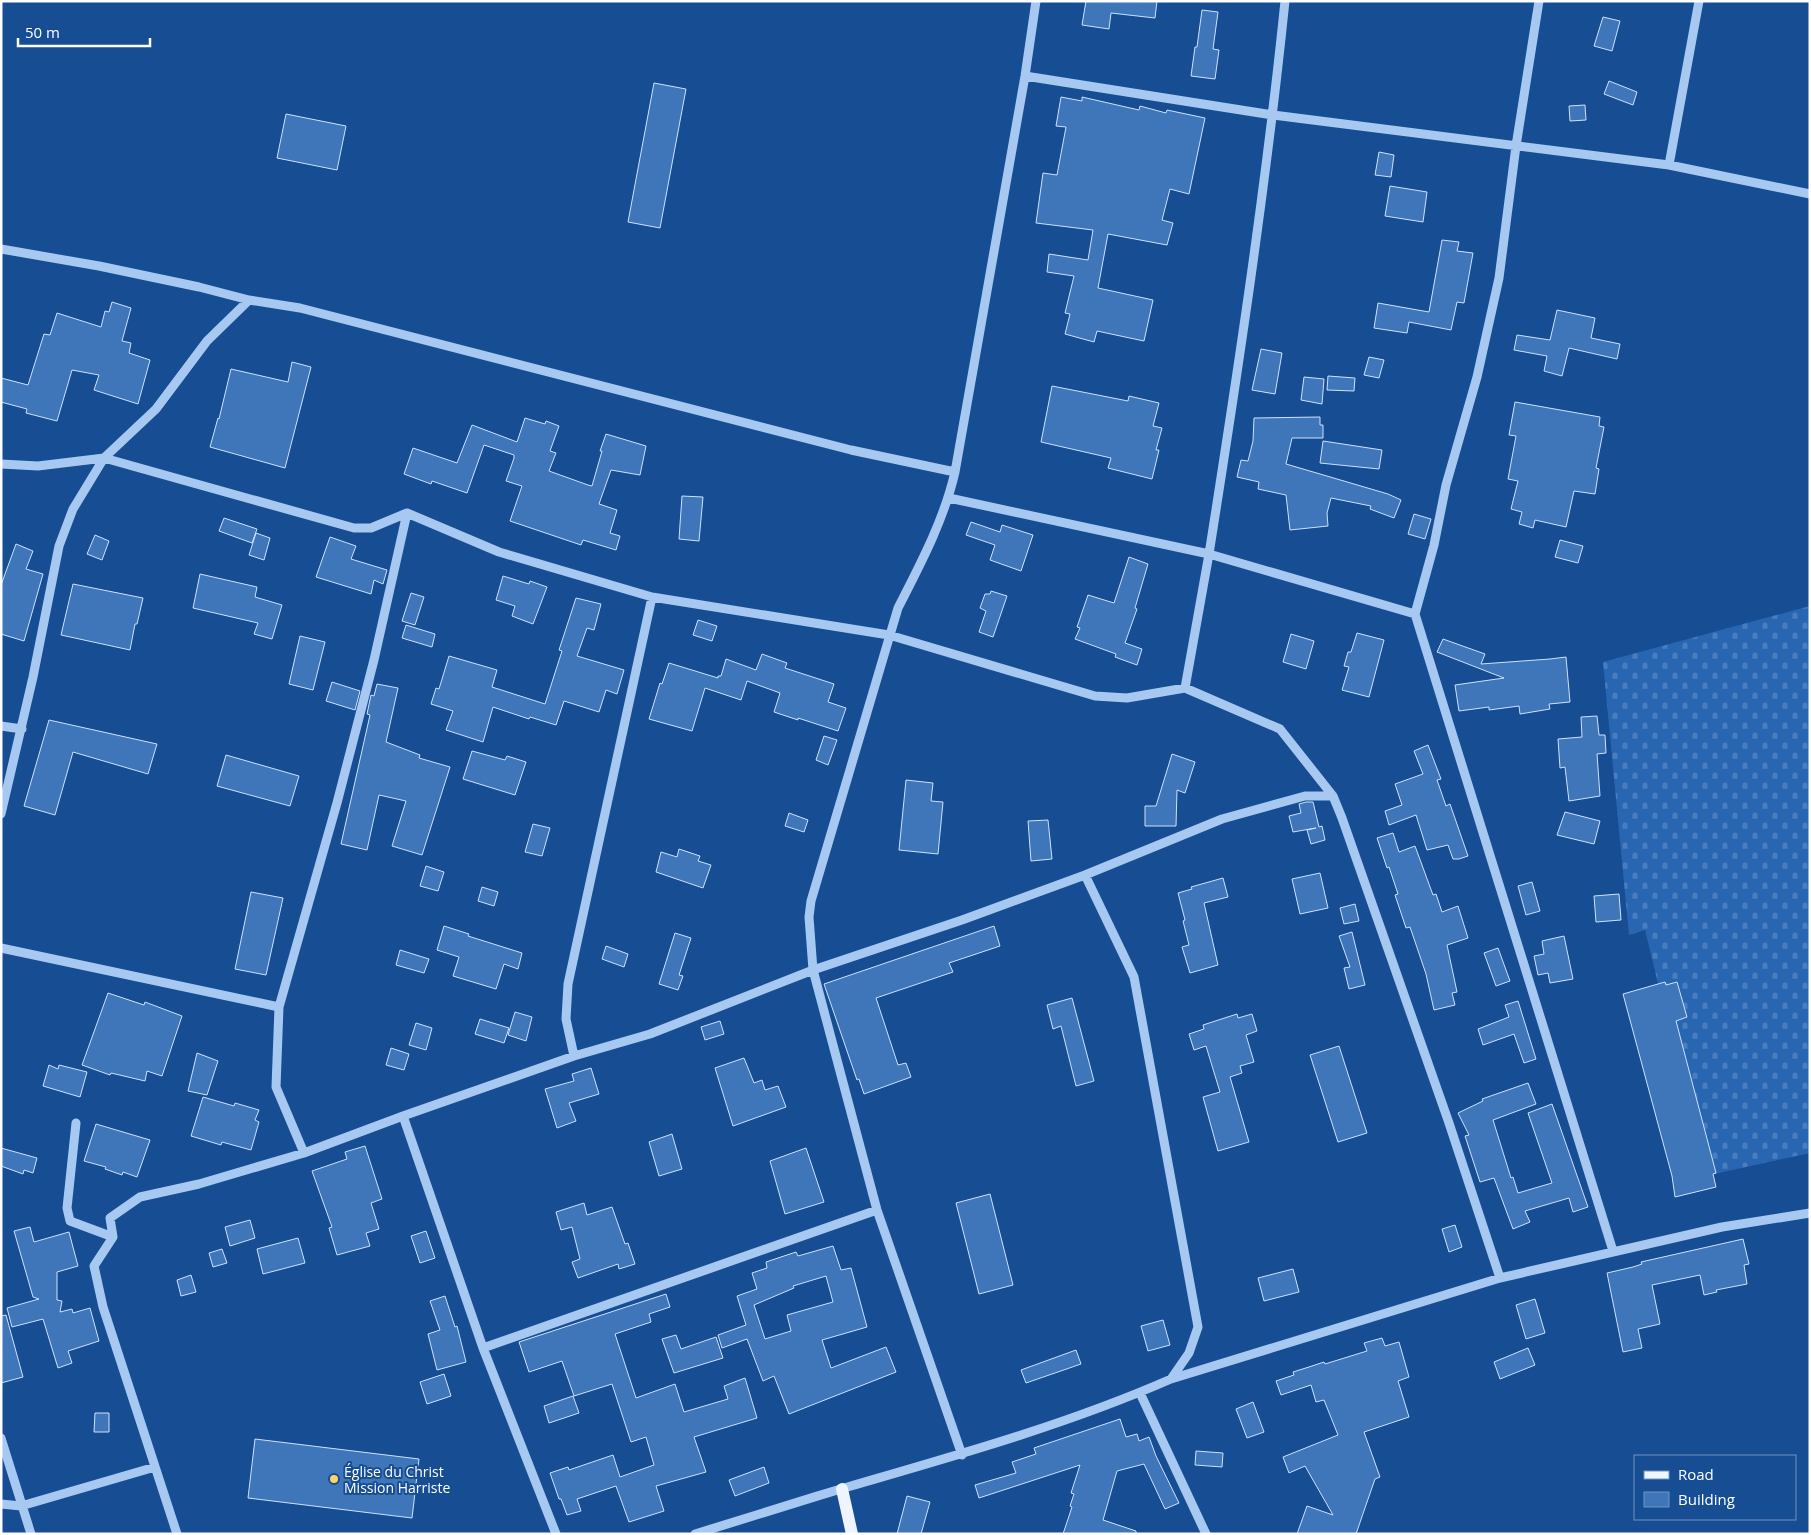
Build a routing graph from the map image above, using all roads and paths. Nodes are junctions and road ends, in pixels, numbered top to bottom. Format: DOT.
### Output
graph roads {
  1 [pos="1036,1"];
  2 [pos="1285,1"];
  3 [pos="1539,1"];
  4 [pos="1698,1"];
  5 [pos="1025,76"];
  6 [pos="1273,115"];
  7 [pos="1516,146"];
  8 [pos="1669,165"];
  9 [pos="1810,194"];
  10 [pos="1,249"];
  11 [pos="249,300"];
  12 [pos="104,458"];
  13 [pos="1,464"];
  14 [pos="956,472"];
  15 [pos="949,498"];
  16 [pos="407,513"];
  17 [pos="1209,554"];
  18 [pos="652,597"];
  19 [pos="1415,614"];
  20 [pos="889,636"];
  21 [pos="1185,688"];
  22 [pos="1,726"];
  23 [pos="22,729"];
  24 [pos="1333,796"];
  25 [pos="1,814"];
  26 [pos="1085,876"];
  27 [pos="1,948"];
  28 [pos="813,970"];
  29 [pos="279,1007"];
  30 [pos="574,1056"];
  31 [pos="403,1116"];
  32 [pos="76,1123"];
  33 [pos="304,1153"];
  34 [pos="877,1210"];
  35 [pos="1810,1213"];
  36 [pos="113,1237"];
  37 [pos="1613,1251"];
  38 [pos="1500,1278"];
  39 [pos="483,1348"];
  40 [pos="1171,1379"];
  41 [pos="1140,1393"];
  42 [pos="1,1438"];
  43 [pos="962,1455"];
  44 [pos="154,1467"];
  45 [pos="842,1489"];
  46 [pos="1,1504"];
  47 [pos="22,1506"];
  48 [pos="30,1534"];
  49 [pos="177,1534"];
  50 [pos="556,1534"];
  51 [pos="695,1534"];
  52 [pos="852,1534"];
  53 [pos="1206,1534"];
  1 -- 5 [label="street"];
  2 -- 6 [label="street"];
  3 -- 7 [label="street"];
  4 -- 8 [label="street"];
  5 -- 6 [label="street"];
  5 -- 14 [label="street"];
  6 -- 7 [label="street"];
  6 -- 17 [label="street"];
  7 -- 8 [label="street"];
  7 -- 19 [label="street"];
  8 -- 9 [label="street"];
  10 -- 11 [label="street"];
  11 -- 12 [label="street"];
  11 -- 14 [label="street"];
  12 -- 13 [label="street"];
  12 -- 16 [label="street"];
  12 -- 23 [label="street"];
  14 -- 15 [label="street"];
  15 -- 17 [label="street"];
  15 -- 20 [label="street"];
  16 -- 18 [label="street"];
  16 -- 29 [label="street"];
  17 -- 19 [label="street"];
  17 -- 21 [label="street"];
  18 -- 20 [label="street"];
  18 -- 30 [label="street"];
  19 -- 37 [label="street"];
  20 -- 21 [label="street"];
  20 -- 28 [label="street"];
  21 -- 24 [label="street"];
  22 -- 23 [label="street"];
  23 -- 25 [label="street"];
  24 -- 26 [label="street"];
  24 -- 38 [label="street"];
  26 -- 28 [label="street"];
  26 -- 40 [label="street"];
  27 -- 29 [label="street"];
  28 -- 30 [label="street"];
  28 -- 34 [label="street"];
  29 -- 33 [label="street"];
  30 -- 31 [label="street"];
  31 -- 33 [label="street"];
  31 -- 39 [label="street"];
  32 -- 36 [label="street"];
  33 -- 36 [label="street"];
  34 -- 39 [label="street"];
  34 -- 43 [label="street"];
  35 -- 37 [label="street"];
  36 -- 44 [label="street"];
  37 -- 38 [label="street"];
  38 -- 40 [label="street"];
  39 -- 50 [label="street"];
  40 -- 41 [label="street"];
  41 -- 43 [label="street"];
  41 -- 53 [label="street"];
  42 -- 47 [label="street"];
  43 -- 45 [label="street"];
  44 -- 47 [label="street"];
  44 -- 49 [label="street"];
  45 -- 51 [label="street"];
  45 -- 52 [label="main road"];
  46 -- 47 [label="street"];
  47 -- 48 [label="street"];
}
